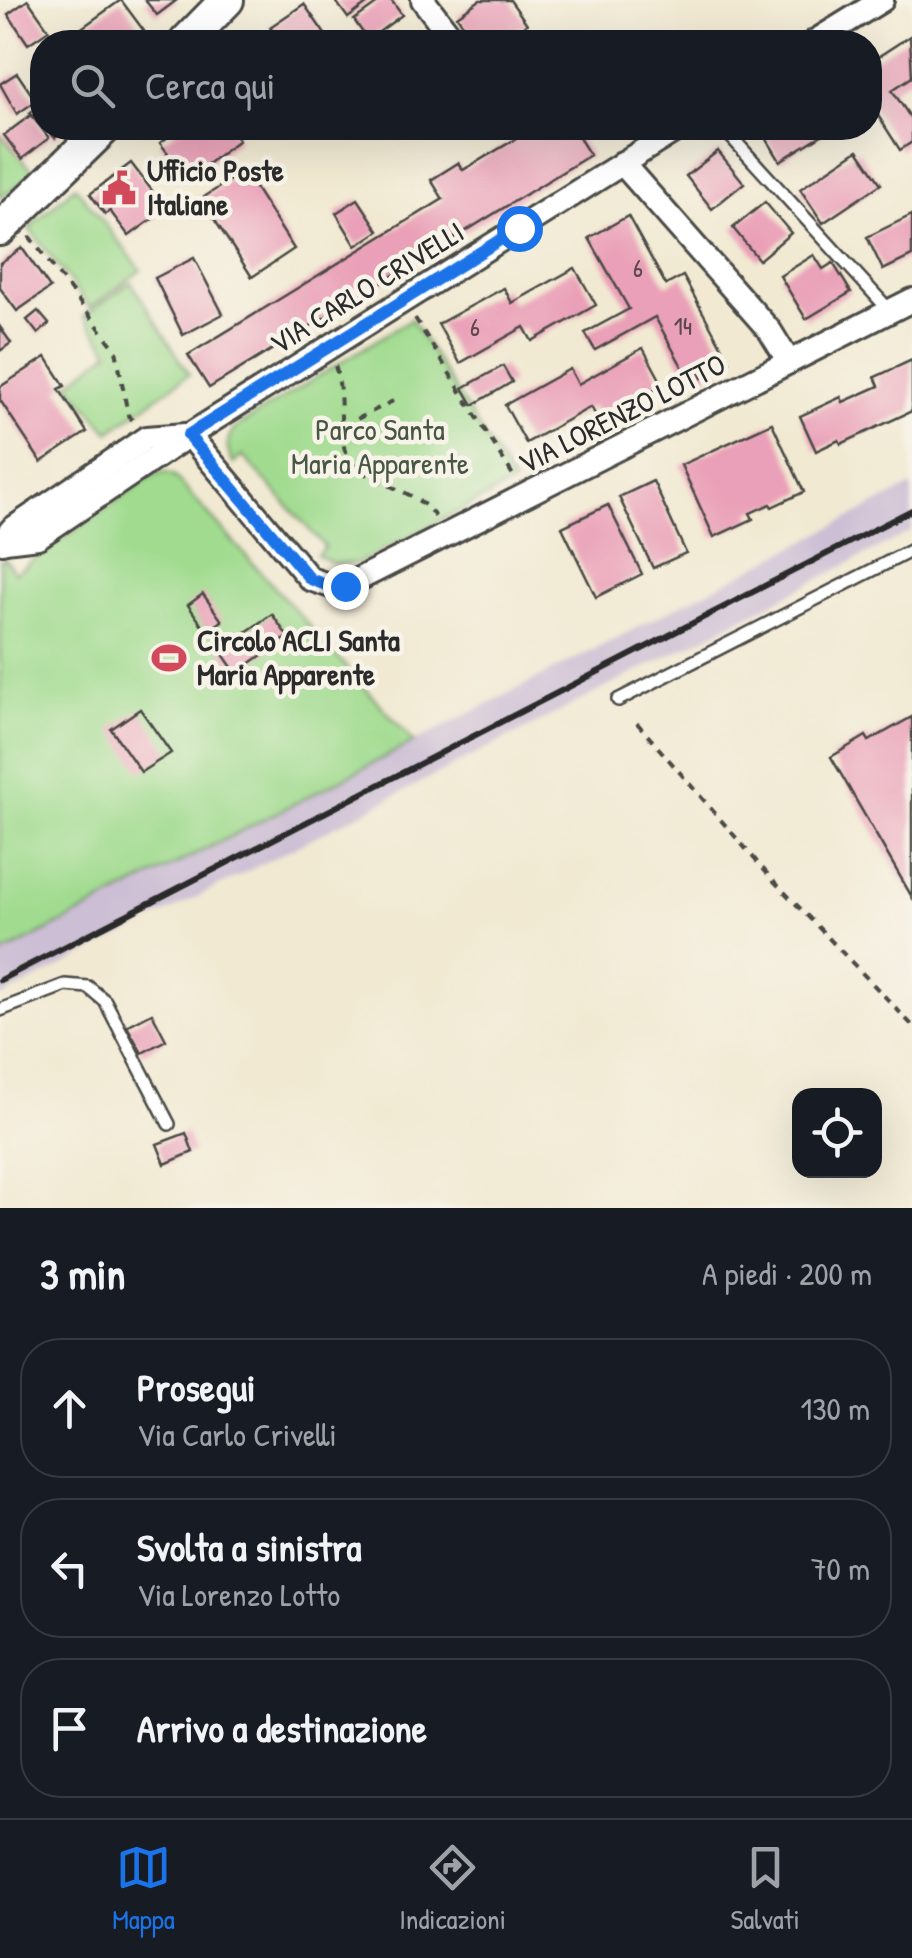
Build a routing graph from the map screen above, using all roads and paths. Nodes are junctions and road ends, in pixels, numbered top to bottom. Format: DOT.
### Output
graph roads {
  1 [pos="226,0"];
  2 [pos="423,0"];
  3 [pos="882,0"];
  4 [pos="197,30"];
  5 [pos="446,30"];
  6 [pos="833,30"];
  7 [pos="93,140"];
  8 [pos="659,140"];
  9 [pos="733,140"];
  10 [pos="622,163"];
  11 [pos="11,229"];
  12 [pos="912,300"];
  13 [pos="890,311"];
  14 [pos="412,314"];
  15 [pos="789,362"];
  16 [pos="334,363"];
  17 [pos="395,400"];
  18 [pos="344,426"];
  19 [pos="188,435"];
  20 [pos="146,438"];
  21 [pos="518,485"];
  22 [pos="440,526"];
  23 [pos="2,542"];
  24 [pos="912,550"];
  25 [pos="618,700"];
  26 [pos="637,723"];
  27 [pos="0,1010"];
  28 [pos="912,1025"];
  29 [pos="169,1124"];
  1 -- 4 [label="main road"];
  2 -- 5 [label="street"];
  3 -- 6 [label="street"];
  7 -- 11 [label="main road"];
  8 -- 10 [label="street, VIA CARLO CRIVELLI"];
  9 -- 13 [label="lane"];
  10 -- 15 [label="street"];
  10 -- 19 [label="street, VIA CARLO CRIVELLI"];
  11 -- 20 [label="path"];
  12 -- 13 [label="street, VIA LORENZO LOTTO"];
  13 -- 15 [label="street, VIA LORENZO LOTTO"];
  14 -- 21 [label="path"];
  15 -- 19 [label="street, VIA LORENZO LOTTO"];
  16 -- 18 [label="path"];
  17 -- 18 [label="path"];
  18 -- 22 [label="path"];
  19 -- 20 [label="street, VIA CARLO CRIVELLI"];
  19 -- 23 [label="street, VIA CARLO CRIVELLI"];
  20 -- 23 [label="street, VIA CARLO CRIVELLI"];
  24 -- 25 [label="lane"];
  26 -- 28 [label="path"];
  27 -- 29 [label="lane"];
}
